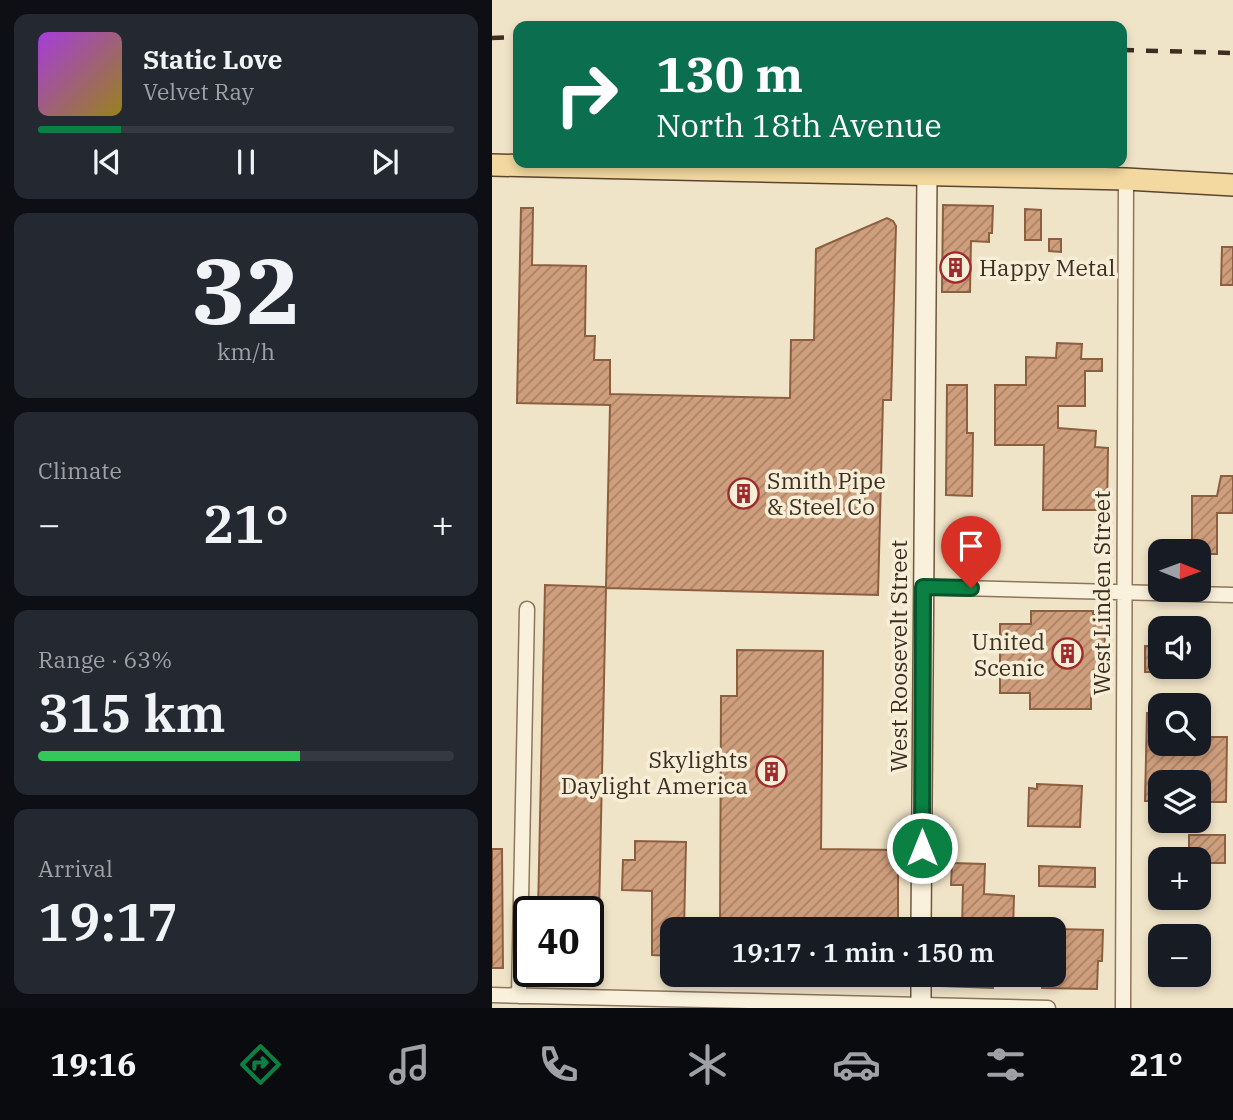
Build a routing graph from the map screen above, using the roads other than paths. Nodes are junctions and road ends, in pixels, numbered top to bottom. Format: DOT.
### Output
graph roads {
  1 [pos="492,165"];
  2 [pos="513,165"];
  3 [pos="637,168"];
  4 [pos="927,174"];
  5 [pos="1126,179"];
  6 [pos="1233,185"];
  7 [pos="923,587"];
  8 [pos="1123,592"];
  9 [pos="1233,595"];
  10 [pos="527,609"];
  11 [pos="921,917"];
  12 [pos="921,987"];
  13 [pos="492,995"];
  14 [pos="519,996"];
  15 [pos="711,1004"];
  16 [pos="921,1006"];
  17 [pos="1048,1008"];
  18 [pos="1123,1008"];
  1 -- 2 [label="main road"];
  3 -- 4 [label="main road"];
  4 -- 5 [label="main road"];
  4 -- 7 [label="street, West Roosevelt Street"];
  5 -- 6 [label="main road"];
  5 -- 8 [label="street, West Linden Street"];
  7 -- 8 [label="street"];
  7 -- 11 [label="street, West Roosevelt Street"];
  8 -- 9 [label="street"];
  8 -- 18 [label="street, West Linden Street"];
  10 -- 14 [label="street"];
  12 -- 16 [label="street"];
  13 -- 14 [label="street"];
  14 -- 15 [label="street"];
  15 -- 16 [label="street"];
  16 -- 17 [label="street"];
}
